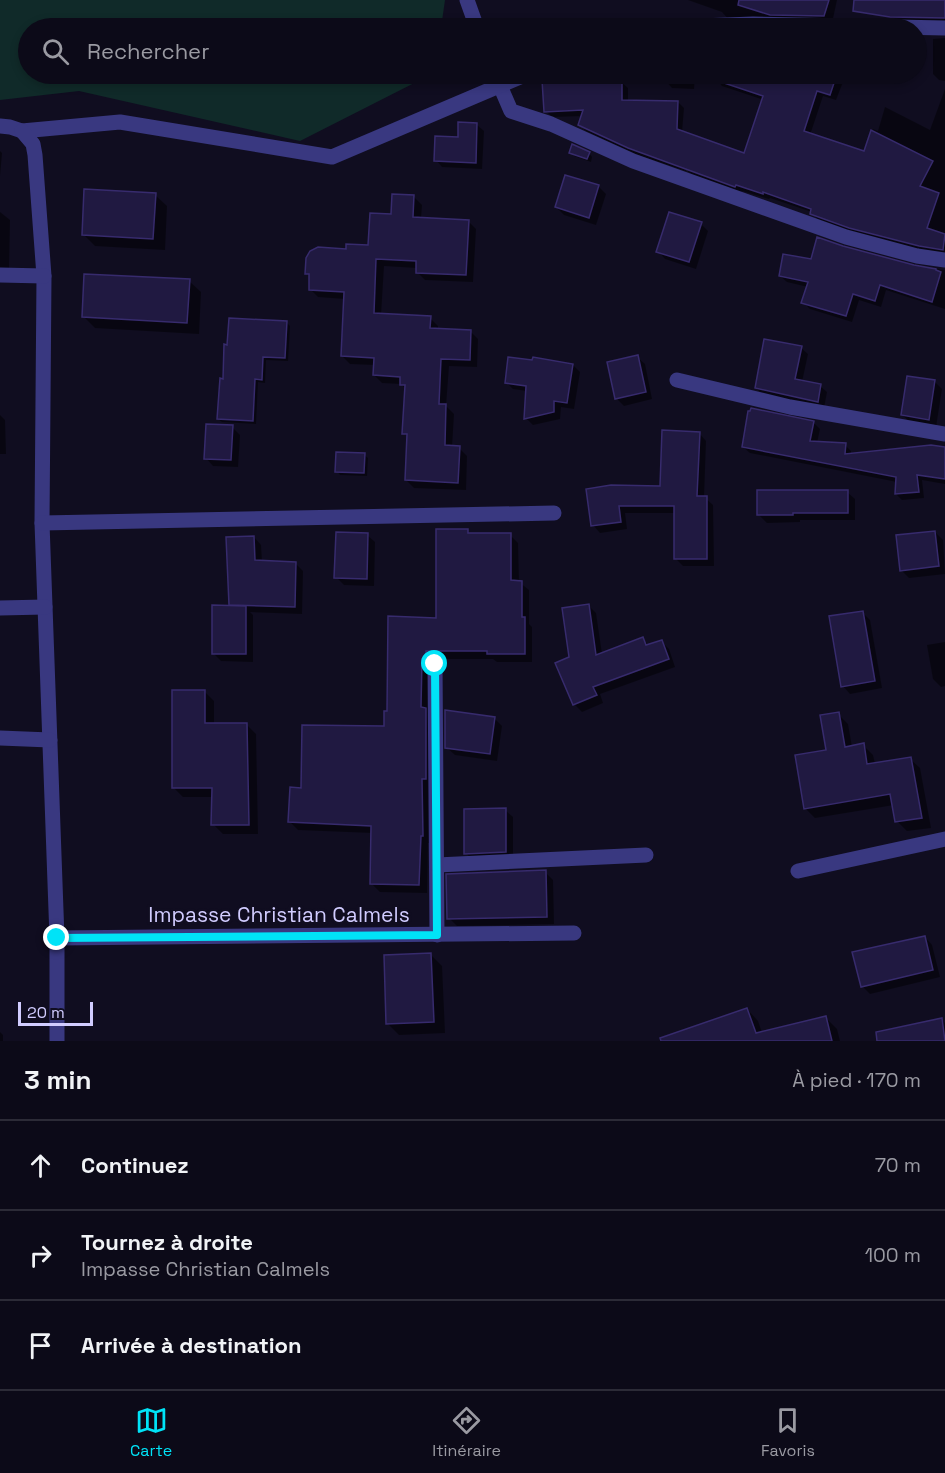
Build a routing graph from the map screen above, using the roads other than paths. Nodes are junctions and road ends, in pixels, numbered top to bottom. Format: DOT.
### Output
graph roads {
  1 [pos="467,0"];
  2 [pos="473,18"];
  3 [pos="927,28"];
  4 [pos="945,28"];
  5 [pos="489,84"];
  6 [pos="500,84"];
  7 [pos="0,126"];
  8 [pos="22,130"];
  9 [pos="945,260"];
  10 [pos="0,275"];
  11 [pos="44,276"];
  12 [pos="677,380"];
  13 [pos="945,434"];
  14 [pos="554,513"];
  15 [pos="42,523"];
  16 [pos="0,608"];
  17 [pos="45,608"];
  18 [pos="435,664"];
  19 [pos="0,738"];
  20 [pos="50,740"];
  21 [pos="945,839"];
  22 [pos="646,855"];
  23 [pos="437,865"];
  24 [pos="798,871"];
  25 [pos="574,933"];
  26 [pos="437,935"];
  27 [pos="57,938"];
  28 [pos="57,1041"];
  1 -- 2 [label="street"];
  3 -- 4 [label="street"];
  5 -- 8 [label="street"];
  6 -- 9 [label="street"];
  7 -- 8 [label="street"];
  8 -- 11 [label="street"];
  10 -- 11 [label="street"];
  11 -- 15 [label="street"];
  12 -- 13 [label="street"];
  14 -- 15 [label="street"];
  15 -- 17 [label="street"];
  16 -- 17 [label="street"];
  17 -- 20 [label="street"];
  18 -- 23 [label="street"];
  19 -- 20 [label="street"];
  20 -- 27 [label="street"];
  21 -- 24 [label="street"];
  22 -- 23 [label="street"];
  23 -- 26 [label="street"];
  25 -- 26 [label="street, Impasse Christian Calmels"];
  26 -- 27 [label="street, Impasse Christian Calmels"];
  27 -- 28 [label="street"];
}
